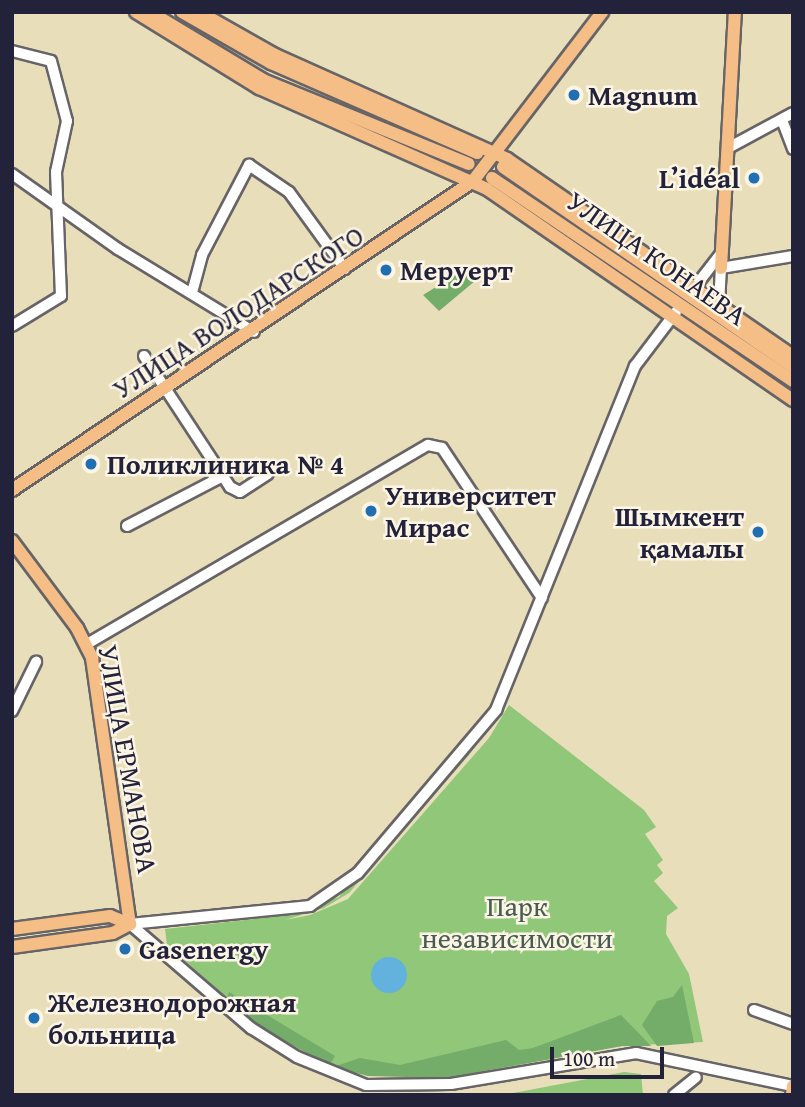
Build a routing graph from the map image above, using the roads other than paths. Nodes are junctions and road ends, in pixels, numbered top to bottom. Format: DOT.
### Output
graph roads {
  1 [pos="136,12"];
  2 [pos="150,12"];
  3 [pos="182,12"];
  4 [pos="199,12"];
  5 [pos="602,12"];
  6 [pos="735,12"];
  7 [pos="12,51"];
  8 [pos="793,113"];
  9 [pos="782,120"];
  10 [pos="729,148"];
  11 [pos="793,149"];
  12 [pos="477,153"];
  13 [pos="497,153"];
  14 [pos="503,167"];
  15 [pos="468,173"];
  16 [pos="489,173"];
  17 [pos="12,174"];
  18 [pos="58,205"];
  19 [pos="722,252"];
  20 [pos="793,256"];
  21 [pos="721,268"];
  22 [pos="345,269"];
  23 [pos="193,289"];
  24 [pos="688,296"];
  25 [pos="719,305"];
  26 [pos="672,317"];
  27 [pos="12,326"];
  28 [pos="255,332"];
  29 [pos="144,356"];
  30 [pos="793,356"];
  31 [pos="793,367"];
  32 [pos="793,381"];
  33 [pos="169,388"];
  34 [pos="793,400"];
  35 [pos="268,474"];
  36 [pos="223,476"];
  37 [pos="12,490"];
  38 [pos="127,526"];
  39 [pos="12,541"];
  40 [pos="542,598"];
  41 [pos="87,644"];
  42 [pos="36,662"];
  43 [pos="12,711"];
  44 [pos="130,924"];
  45 [pos="12,929"];
  46 [pos="12,947"];
  47 [pos="754,1010"];
  48 [pos="793,1024"];
  49 [pos="696,1077"];
  50 [pos="793,1086"];
  51 [pos="792,1094"];
  52 [pos="674,1095"];
  1 -- 15 [label="main road"];
  2 -- 15 [label="main road"];
  3 -- 12 [label="main road"];
  4 -- 13 [label="main road"];
  5 -- 13 [label="main road, УЛИЦА ВОЛОДАРСКОГО"];
  6 -- 10 [label="main road"];
  7 -- 18 [label="street"];
  8 -- 9 [label="street"];
  9 -- 10 [label="street"];
  9 -- 11 [label="street"];
  10 -- 19 [label="main road"];
  13 -- 16 [label="main road, УЛИЦА ВОЛОДАРСКОГО"];
  13 -- 24 [label="main road"];
  14 -- 24 [label="main road, УЛИЦА КОНАЕВА"];
  15 -- 16 [label="main road, УЛИЦА ВОЛОДАРСКОГО"];
  15 -- 22 [label="main road, УЛИЦА ВОЛОДАРСКОГО"];
  15 -- 26 [label="main road, УЛИЦА КОНАЕВА"];
  16 -- 24 [label="main road, УЛИЦА КОНАЕВА"];
  17 -- 18 [label="street"];
  18 -- 23 [label="street"];
  18 -- 27 [label="street"];
  19 -- 21 [label="main road"];
  19 -- 24 [label="street"];
  20 -- 21 [label="street"];
  21 -- 25 [label="street"];
  22 -- 23 [label="street"];
  22 -- 28 [label="main road, УЛИЦА ВОЛОДАРСКОГО"];
  23 -- 28 [label="street"];
  24 -- 25 [label="main road"];
  24 -- 26 [label="street"];
  24 -- 31 [label="main road, УЛИЦА КОНАЕВА"];
  24 -- 32 [label="main road, УЛИЦА КОНАЕВА"];
  25 -- 30 [label="main road"];
  26 -- 34 [label="main road, УЛИЦА КОНАЕВА"];
  26 -- 40 [label="street"];
  28 -- 33 [label="main road, УЛИЦА ВОЛОДАРСКОГО"];
  29 -- 33 [label="street"];
  33 -- 36 [label="street"];
  33 -- 37 [label="main road, УЛИЦА ВОЛОДАРСКОГО"];
  35 -- 36 [label="street"];
  36 -- 38 [label="street"];
  39 -- 41 [label="main road, УЛИЦА ЕРМАНОВА"];
  40 -- 41 [label="street"];
  40 -- 44 [label="street"];
  41 -- 44 [label="main road, УЛИЦА ЕРМАНОВА"];
  42 -- 43 [label="street"];
  44 -- 45 [label="main road"];
  44 -- 46 [label="main road"];
  44 -- 50 [label="street"];
  47 -- 48 [label="street"];
  49 -- 52 [label="street"];
  50 -- 51 [label="main road"];
}
